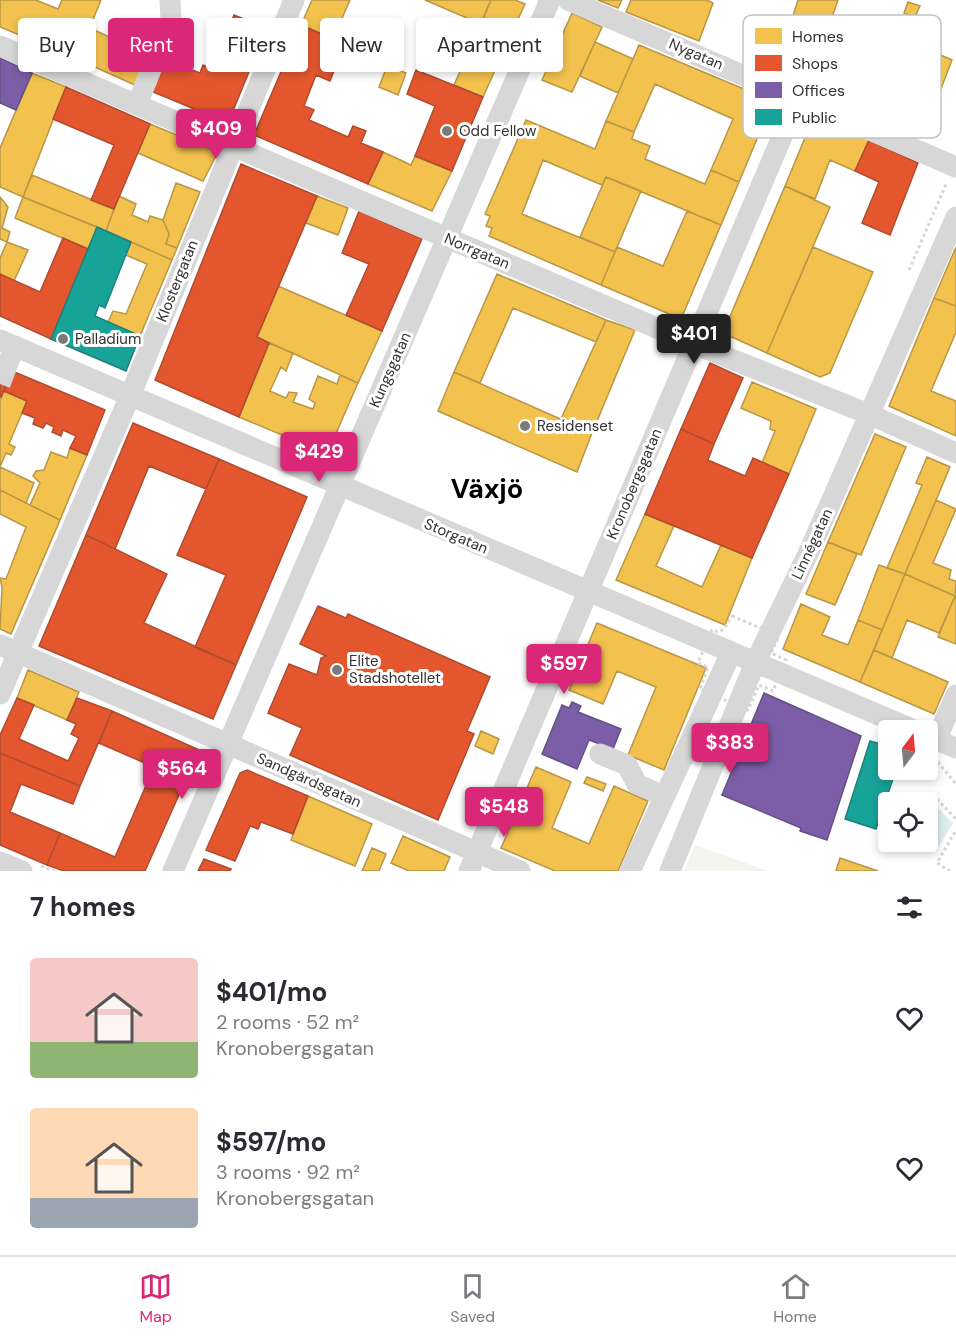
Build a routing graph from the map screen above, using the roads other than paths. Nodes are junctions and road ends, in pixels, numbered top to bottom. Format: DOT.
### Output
graph roads {
  1 [pos="170,0"];
  2 [pos="294,0"];
  3 [pos="550,0"];
  4 [pos="568,0"];
  5 [pos="0,46"];
  6 [pos="743,73"];
  7 [pos="137,105"];
  8 [pos="782,138"];
  9 [pos="891,138"];
  10 [pos="232,146"];
  11 [pos="956,167"];
  12 [pos="956,217"];
  13 [pos="448,239"];
  14 [pos="8,343"];
  15 [pos="694,344"];
  16 [pos="6,368"];
  17 [pos="130,396"];
  18 [pos="871,415"];
  19 [pos="956,453"];
  20 [pos="339,486"];
  21 [pos="587,592"];
  22 [pos="9,649"];
  23 [pos="731,653"];
  24 [pos="755,663"];
  25 [pos="0,694"];
  26 [pos="956,695"];
  27 [pos="890,720"];
  28 [pos="938,734"];
  29 [pos="227,744"];
  30 [pos="938,746"];
  31 [pos="956,748"];
  32 [pos="600,753"];
  33 [pos="664,796"];
  34 [pos="0,862"];
  35 [pos="472,862"];
  36 [pos="22,871"];
  37 [pos="173,871"];
  38 [pos="520,871"];
  39 [pos="630,871"];
  40 [pos="670,871"];
  1 -- 7 [label="street"];
  2 -- 10 [label="street, Klostergatan"];
  3 -- 13 [label="street, Kungsgatan"];
  4 -- 6 [label="street, Nygatan"];
  5 -- 7 [label="street, Norrgatan"];
  7 -- 10 [label="street, Norrgatan"];
  8 -- 15 [label="street, Kronobergsgatan"];
  9 -- 11 [label="street, Nygatan"];
  10 -- 13 [label="street, Norrgatan"];
  10 -- 17 [label="street, Klostergatan"];
  12 -- 18 [label="street, Linnégatan"];
  13 -- 15 [label="street, Norrgatan"];
  13 -- 20 [label="street, Kungsgatan"];
  14 -- 16 [label="street"];
  14 -- 17 [label="street, Storgatan"];
  15 -- 18 [label="street, Norrgatan"];
  15 -- 21 [label="street, Kronobergsgatan"];
  17 -- 20 [label="street, Storgatan"];
  17 -- 22 [label="street, Klostergatan"];
  18 -- 19 [label="street, Norrgatan"];
  18 -- 24 [label="street, Linnégatan"];
  20 -- 21 [label="street, Storgatan"];
  20 -- 29 [label="street, Kungsgatan"];
  21 -- 23 [label="street, Storgatan"];
  21 -- 35 [label="street, Kronobergsgatan"];
  22 -- 25 [label="street, Klostergatan"];
  22 -- 29 [label="street, Sandgärdsgatan"];
  23 -- 24 [label="street, Storgatan"];
  23 -- 33 [label="street"];
  24 -- 27 [label="street, Storgatan"];
  24 -- 40 [label="street, Linnégatan"];
  26 -- 28 [label="street"];
  29 -- 35 [label="street, Sandgärdsgatan"];
  29 -- 37 [label="street, Kungsgatan"];
  30 -- 31 [label="street"];
  32 -- 33 [label="street"];
  33 -- 39 [label="street"];
  34 -- 36 [label="street"];
  35 -- 38 [label="street, Sandgärdsgatan"];
}
